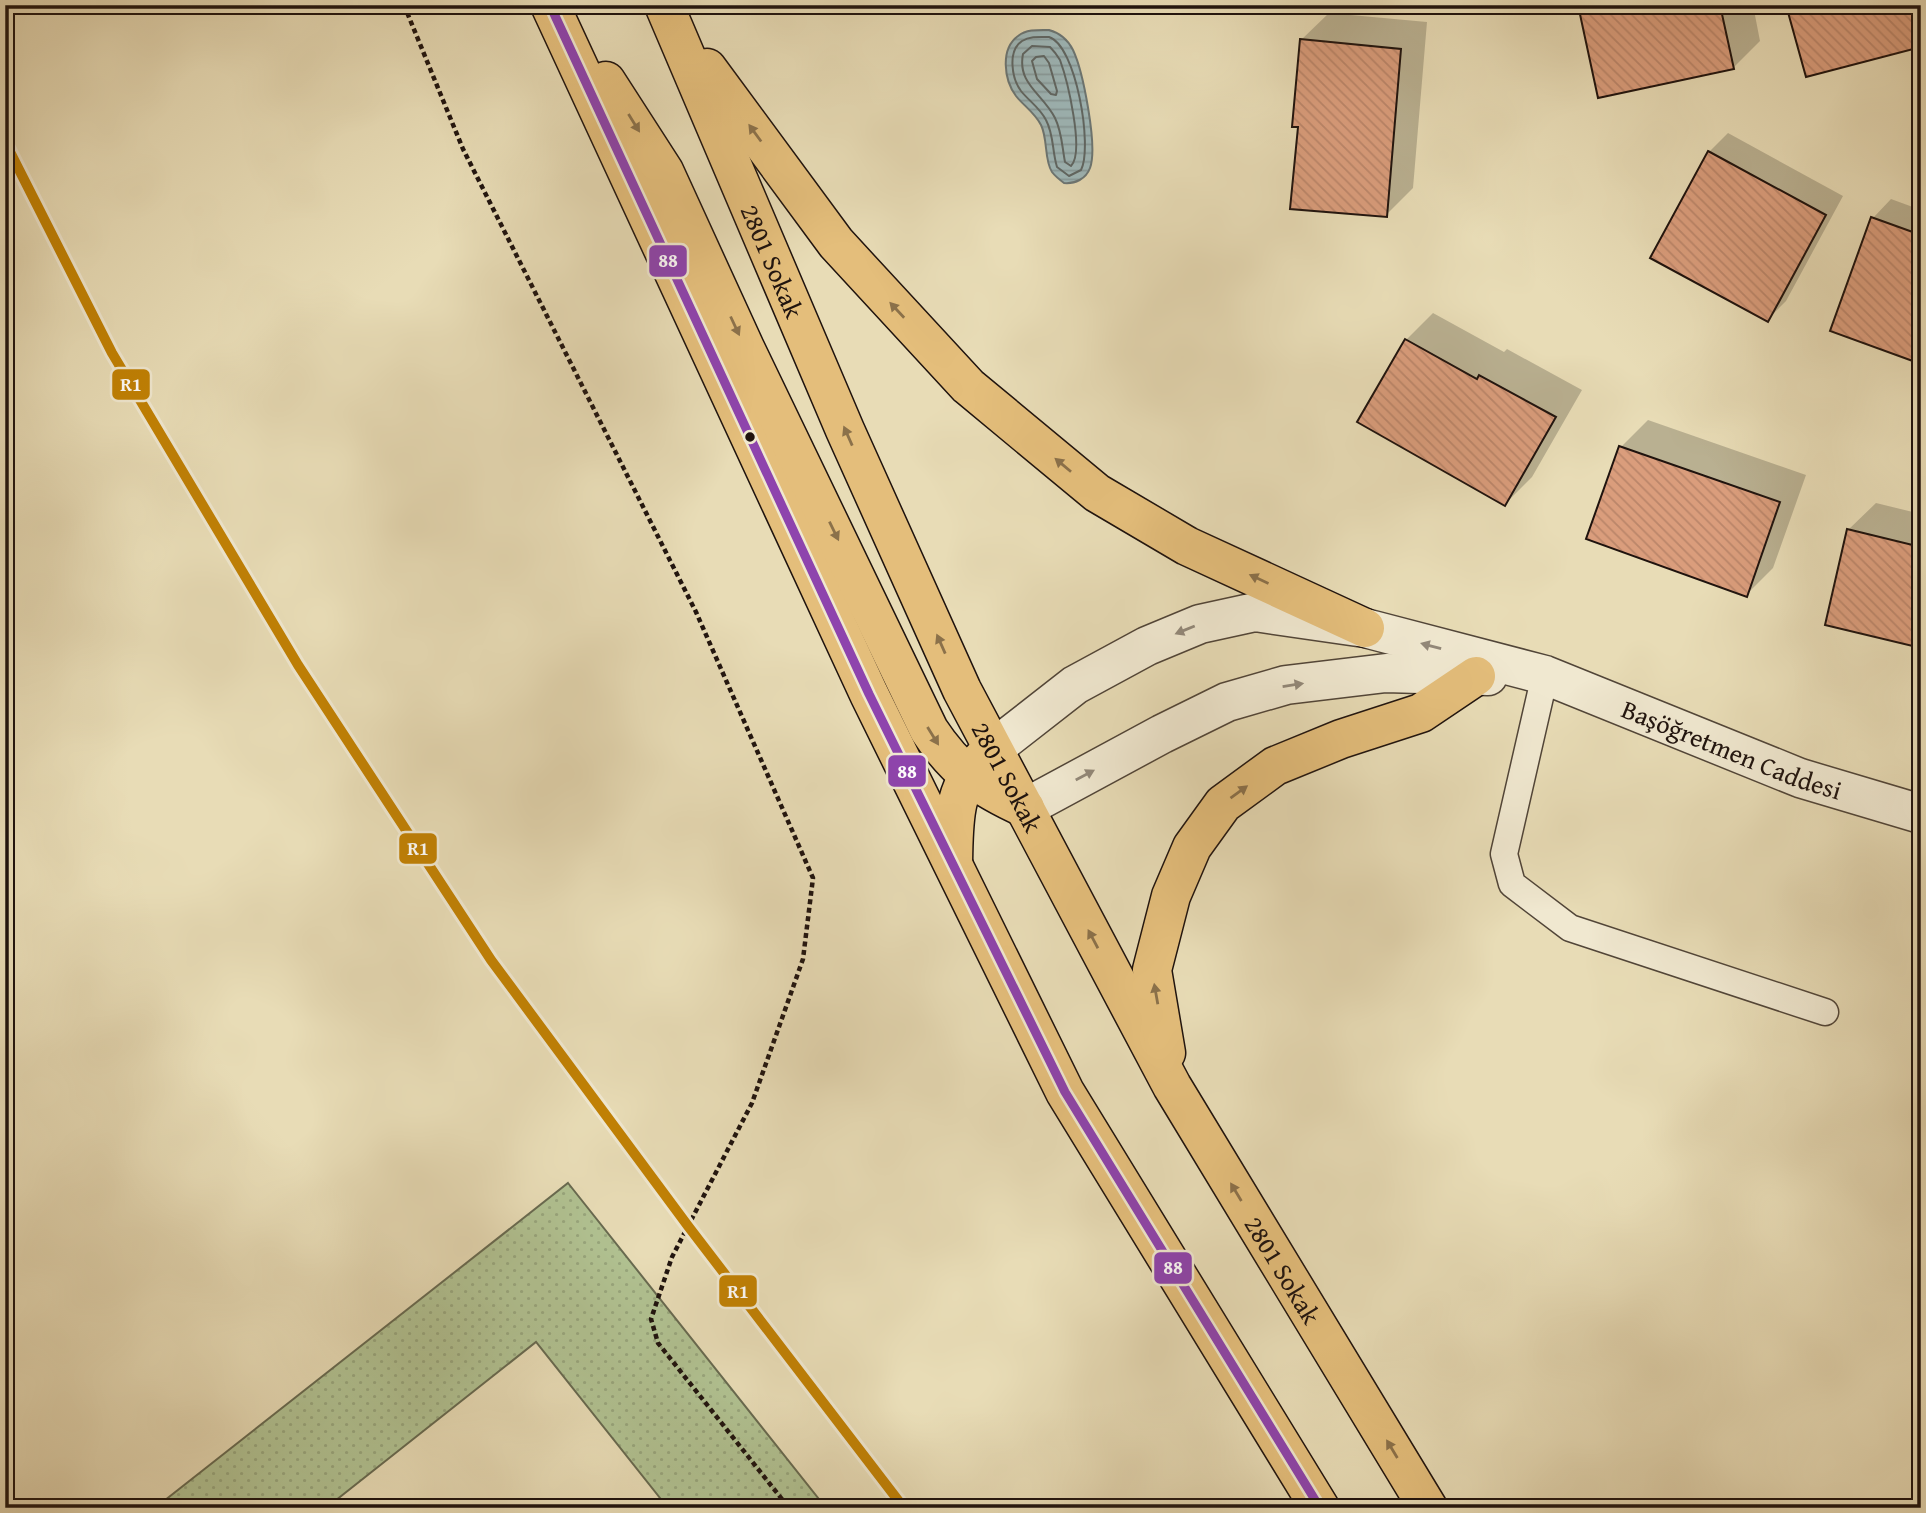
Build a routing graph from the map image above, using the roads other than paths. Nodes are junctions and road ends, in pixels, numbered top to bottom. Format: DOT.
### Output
graph roads {
  1 [pos="553,5"];
  2 [pos="666,11"];
  3 [pos="1365,628"];
  4 [pos="1545,675"];
  5 [pos="1476,676"];
  6 [pos="980,762"];
  7 [pos="1026,808"];
  8 [pos="1921,814"];
  9 [pos="953,865"];
  10 [pos="1825,1012"];
  11 [pos="1172,1086"];
  12 [pos="1320,1508"];
  13 [pos="1428,1508"];
  1 -- 6 [label="main road, one-way"];
  1 -- 9 [label="main road"];
  3 -- 2 [label="main road, one-way"];
  6 -- 2 [label="main road, 2801 Sokak, one-way"];
  4 -- 3 [label="street, Başöğretmen Caddesi, one-way"];
  3 -- 6 [label="street, Başöğretmen Caddesi, one-way"];
  4 -- 5 [label="street"];
  4 -- 8 [label="street, Başöğretmen Caddesi"];
  4 -- 10 [label="lane"];
  7 -- 5 [label="street, one-way"];
  11 -- 5 [label="main road, one-way"];
  6 -- 7 [label="main road"];
  6 -- 9 [label="main road"];
  11 -- 7 [label="main road, 2801 Sokak, one-way"];
  9 -- 12 [label="main road"];
  13 -- 11 [label="main road, 2801 Sokak, one-way"];
}
